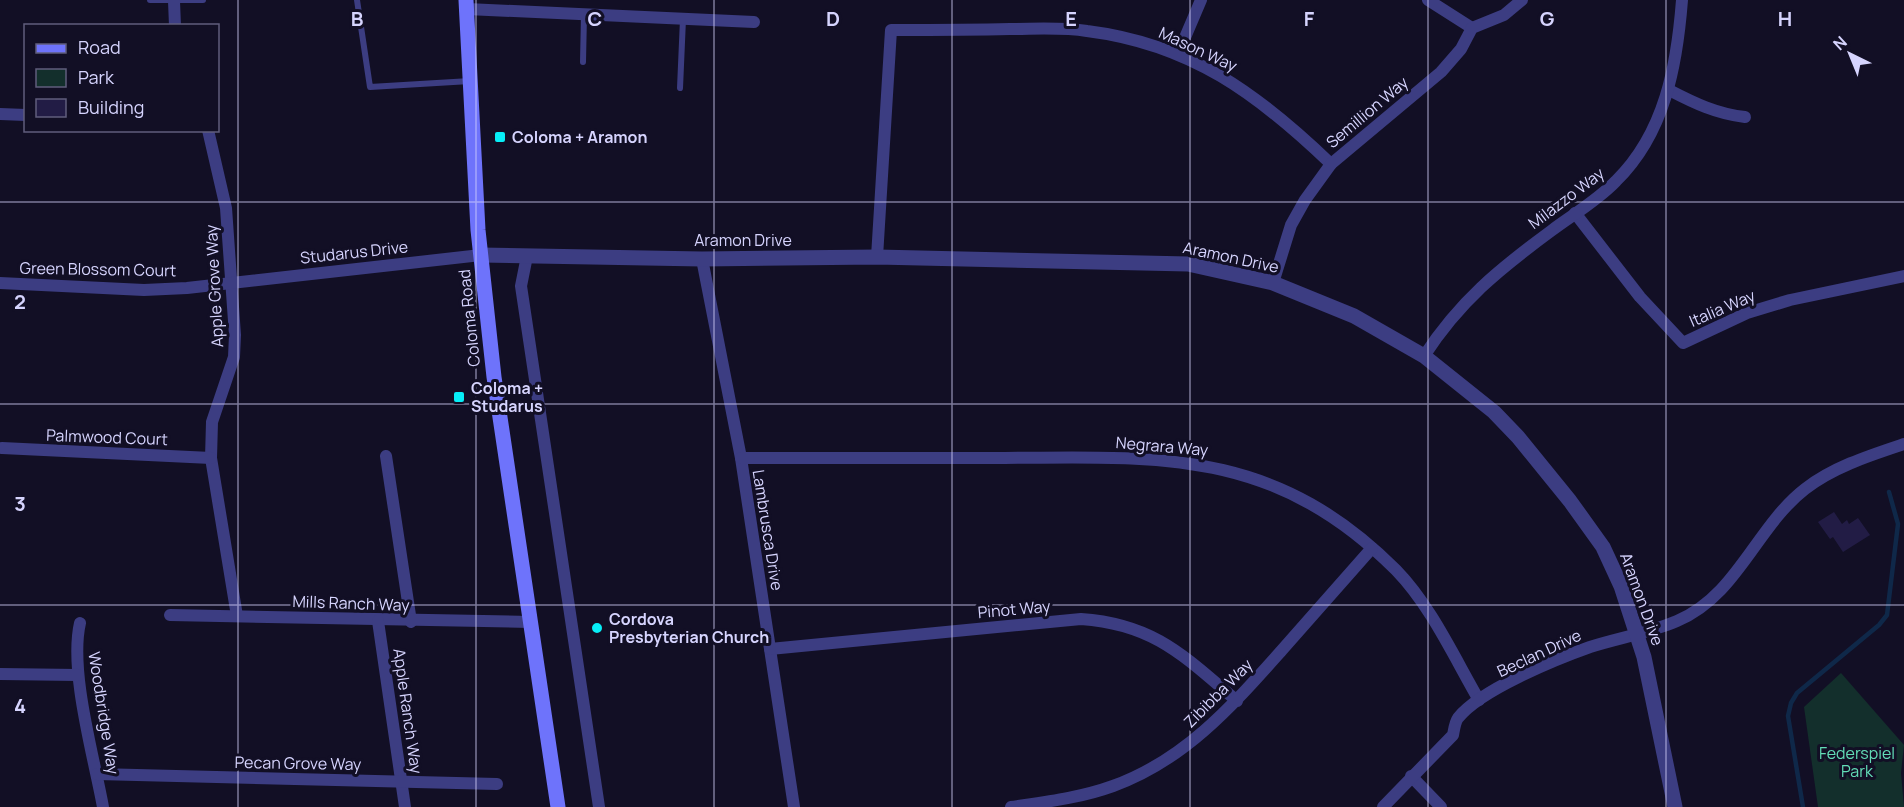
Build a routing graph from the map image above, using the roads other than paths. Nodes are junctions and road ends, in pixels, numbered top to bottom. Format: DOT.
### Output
graph roads {
  1 [pos="150,0"];
  2 [pos="203,0"];
  3 [pos="357,0"];
  4 [pos="1201,0"];
  5 [pos="1428,0"];
  6 [pos="1522,0"];
  7 [pos="1682,0"];
  8 [pos="174,1"];
  9 [pos="467,4"];
  10 [pos="584,14"];
  11 [pos="683,19"];
  12 [pos="754,22"];
  13 [pos="175,24"];
  14 [pos="1472,28"];
  15 [pos="1179,54"];
  16 [pos="583,62"];
  17 [pos="471,81"];
  18 [pos="680,88"];
  19 [pos="1668,90"];
  20 [pos="0,114"];
  21 [pos="24,115"];
  22 [pos="1745,117"];
  23 [pos="208,132"];
  24 [pos="1331,164"];
  25 [pos="1575,213"];
  26 [pos="480,255"];
  27 [pos="527,256"];
  28 [pos="877,257"];
  29 [pos="702,259"];
  30 [pos="1904,276"];
  31 [pos="231,282"];
  32 [pos="0,283"];
  33 [pos="1273,283"];
  34 [pos="1424,356"];
  35 [pos="1904,444"];
  36 [pos="2,448"];
  37 [pos="386,456"];
  38 [pos="211,458"];
  39 [pos="741,458"];
  40 [pos="1372,548"];
  41 [pos="170,615"];
  42 [pos="237,616"];
  43 [pos="378,621"];
  44 [pos="411,622"];
  45 [pos="530,622"];
  46 [pos="80,623"];
  47 [pos="1637,635"];
  48 [pos="770,649"];
  49 [pos="0,674"];
  50 [pos="78,675"];
  51 [pos="1479,700"];
  52 [pos="1237,701"];
  53 [pos="97,774"];
  54 [pos="1411,776"];
  55 [pos="402,782"];
  56 [pos="497,784"];
  57 [pos="103,807"];
  58 [pos="405,807"];
  59 [pos="558,807"];
  60 [pos="599,807"];
  61 [pos="794,807"];
  62 [pos="1011,807"];
  63 [pos="1383,807"];
  64 [pos="1442,807"];
  65 [pos="1675,807"];
  1 -- 8 [label="lane"];
  2 -- 8 [label="lane"];
  3 -- 17 [label="lane"];
  4 -- 15 [label="street"];
  5 -- 14 [label="street"];
  6 -- 14 [label="street"];
  7 -- 19 [label="street, Milazzo Way"];
  8 -- 13 [label="street"];
  9 -- 10 [label="street"];
  9 -- 17 [label="main road, Coloma Road"];
  10 -- 11 [label="street"];
  10 -- 16 [label="lane"];
  11 -- 12 [label="street"];
  11 -- 18 [label="lane"];
  14 -- 24 [label="street, Semillion Way"];
  15 -- 24 [label="street, Mason Way"];
  15 -- 28 [label="street, Mason Way"];
  17 -- 26 [label="main road, Coloma Road"];
  19 -- 22 [label="street"];
  19 -- 25 [label="street, Milazzo Way"];
  20 -- 21 [label="street"];
  23 -- 31 [label="street, Apple Grove Way"];
  24 -- 33 [label="street, Semillion Way"];
  25 -- 30 [label="street, Italia Way"];
  25 -- 34 [label="street, Milazzo Way"];
  26 -- 27 [label="street, Aramon Drive"];
  26 -- 31 [label="street, Studarus Drive"];
  26 -- 45 [label="main road, Coloma Road"];
  27 -- 29 [label="street, Aramon Drive"];
  27 -- 60 [label="street"];
  28 -- 29 [label="street, Aramon Drive"];
  28 -- 33 [label="street, Aramon Drive"];
  29 -- 39 [label="street, Lambrusca Drive"];
  31 -- 32 [label="street, Green Blossom Court"];
  31 -- 38 [label="street, Apple Grove Way"];
  33 -- 34 [label="street, Aramon Drive"];
  34 -- 47 [label="street, Aramon Drive"];
  35 -- 47 [label="street, Beclan Drive"];
  36 -- 38 [label="street, Palmwood Court"];
  37 -- 44 [label="street"];
  38 -- 42 [label="street, Apple Grove Way"];
  39 -- 40 [label="street, Negrara Way"];
  39 -- 48 [label="street, Lambrusca Drive"];
  40 -- 51 [label="street, Negrara Way"];
  40 -- 52 [label="street, Zibibba Way"];
  41 -- 42 [label="street, Mills Ranch Way"];
  42 -- 43 [label="street, Mills Ranch Way"];
  43 -- 44 [label="street, Mills Ranch Way"];
  43 -- 55 [label="street, Apple Ranch Way"];
  44 -- 45 [label="street, Mills Ranch Way"];
  45 -- 59 [label="main road, Coloma Road"];
  46 -- 50 [label="street, Woodbridge Way"];
  47 -- 51 [label="street, Beclan Drive"];
  47 -- 65 [label="street, Aramon Drive"];
  48 -- 52 [label="street, Pinot Way"];
  48 -- 61 [label="street, Lambrusca Drive"];
  49 -- 50 [label="street"];
  50 -- 53 [label="street, Woodbridge Way"];
  51 -- 54 [label="street, Beclan Drive"];
  52 -- 62 [label="street, Zibibba Way"];
  53 -- 55 [label="street, Pecan Grove Way"];
  53 -- 57 [label="street, Woodbridge Way"];
  54 -- 63 [label="street, Beclan Drive"];
  54 -- 64 [label="street"];
  55 -- 56 [label="street, Pecan Grove Way"];
  55 -- 58 [label="street, Apple Ranch Way"];
}
